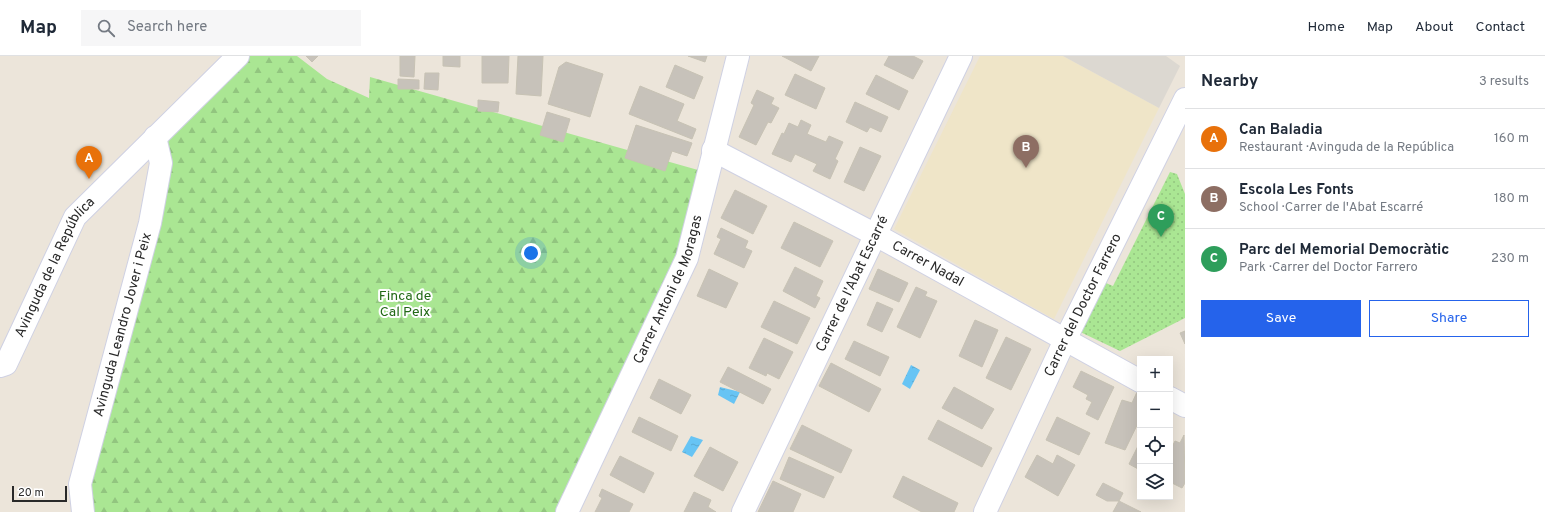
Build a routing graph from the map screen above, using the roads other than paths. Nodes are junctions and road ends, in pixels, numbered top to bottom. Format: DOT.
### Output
graph roads {
  1 [pos="238,56"];
  2 [pos="738,56"];
  3 [pos="960,56"];
  4 [pos="1185,99"];
  5 [pos="155,137"];
  6 [pos="714,150"];
  7 [pos="874,234"];
  8 [pos="1065,340"];
  9 [pos="0,366"];
  10 [pos="1137,380"];
  11 [pos="1173,400"];
  12 [pos="1185,406"];
  13 [pos="83,512"];
  14 [pos="567,512"];
  15 [pos="742,512"];
  16 [pos="985,512"];
  1 -- 5 [label="street, Avinguda de la República"];
  2 -- 6 [label="street, Carrer Antoni de Moragas"];
  3 -- 7 [label="street, Carrer de l'Abat Escarré"];
  4 -- 8 [label="street, Carrer del Doctor Farrero"];
  5 -- 9 [label="street, Avinguda de la República"];
  5 -- 13 [label="street, Avinguda Leandro Jover i Peix"];
  6 -- 7 [label="street, Carrer Nadal"];
  6 -- 14 [label="street, Carrer Antoni de Moragas"];
  7 -- 8 [label="street, Carrer Nadal"];
  7 -- 15 [label="street, Carrer de l'Abat Escarré"];
  8 -- 10 [label="street, Carrer Nadal"];
  8 -- 16 [label="street, Carrer del Doctor Farrero"];
  11 -- 12 [label="street"];
}
